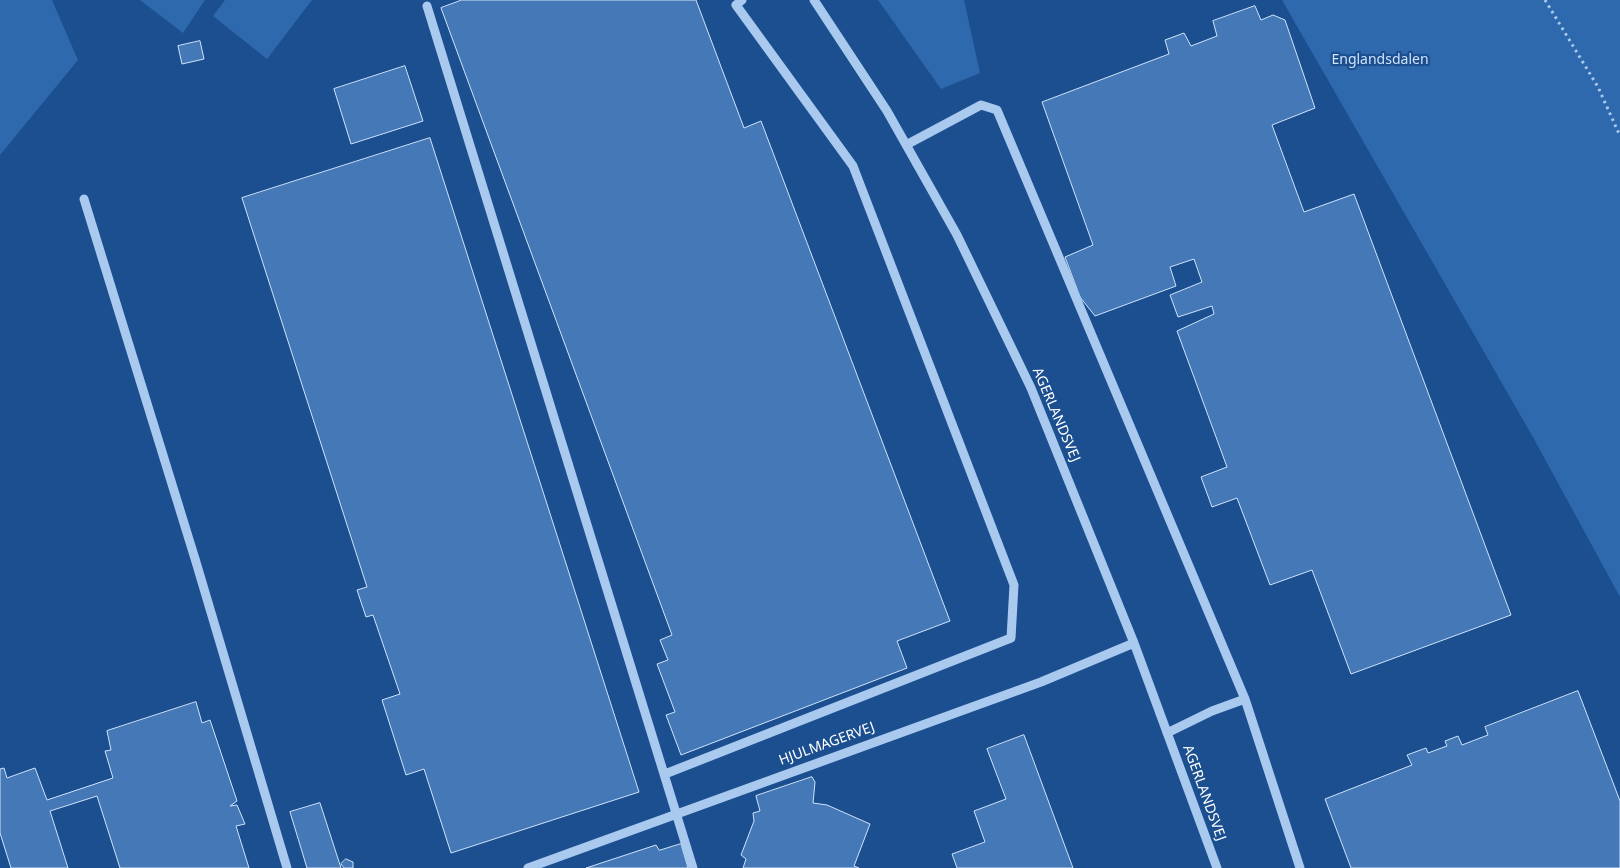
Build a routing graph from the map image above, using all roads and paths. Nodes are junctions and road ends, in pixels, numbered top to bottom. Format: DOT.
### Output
graph roads {
  1 [pos="742,0"];
  2 [pos="814,0"];
  3 [pos="1545,0"];
  4 [pos="428,6"];
  5 [pos="1620,136"];
  6 [pos="906,144"];
  7 [pos="84,199"];
  8 [pos="1134,643"];
  9 [pos="1245,699"];
  10 [pos="1167,733"];
  11 [pos="665,774"];
  12 [pos="677,813"];
  13 [pos="287,868"];
  14 [pos="528,868"];
  15 [pos="693,868"];
  16 [pos="1218,868"];
  17 [pos="1300,868"];
  1 -- 11 [label="street"];
  2 -- 6 [label="street, AGERLANDSVEJ"];
  3 -- 5 [label="path"];
  4 -- 11 [label="street"];
  6 -- 8 [label="street, AGERLANDSVEJ"];
  6 -- 9 [label="street"];
  7 -- 13 [label="street"];
  8 -- 10 [label="street, AGERLANDSVEJ"];
  8 -- 12 [label="street, HJULMAGERVEJ"];
  9 -- 10 [label="street"];
  9 -- 17 [label="street"];
  10 -- 16 [label="street, AGERLANDSVEJ"];
  11 -- 12 [label="street"];
  12 -- 14 [label="street, HJULMAGERVEJ"];
  12 -- 15 [label="street"];
}
